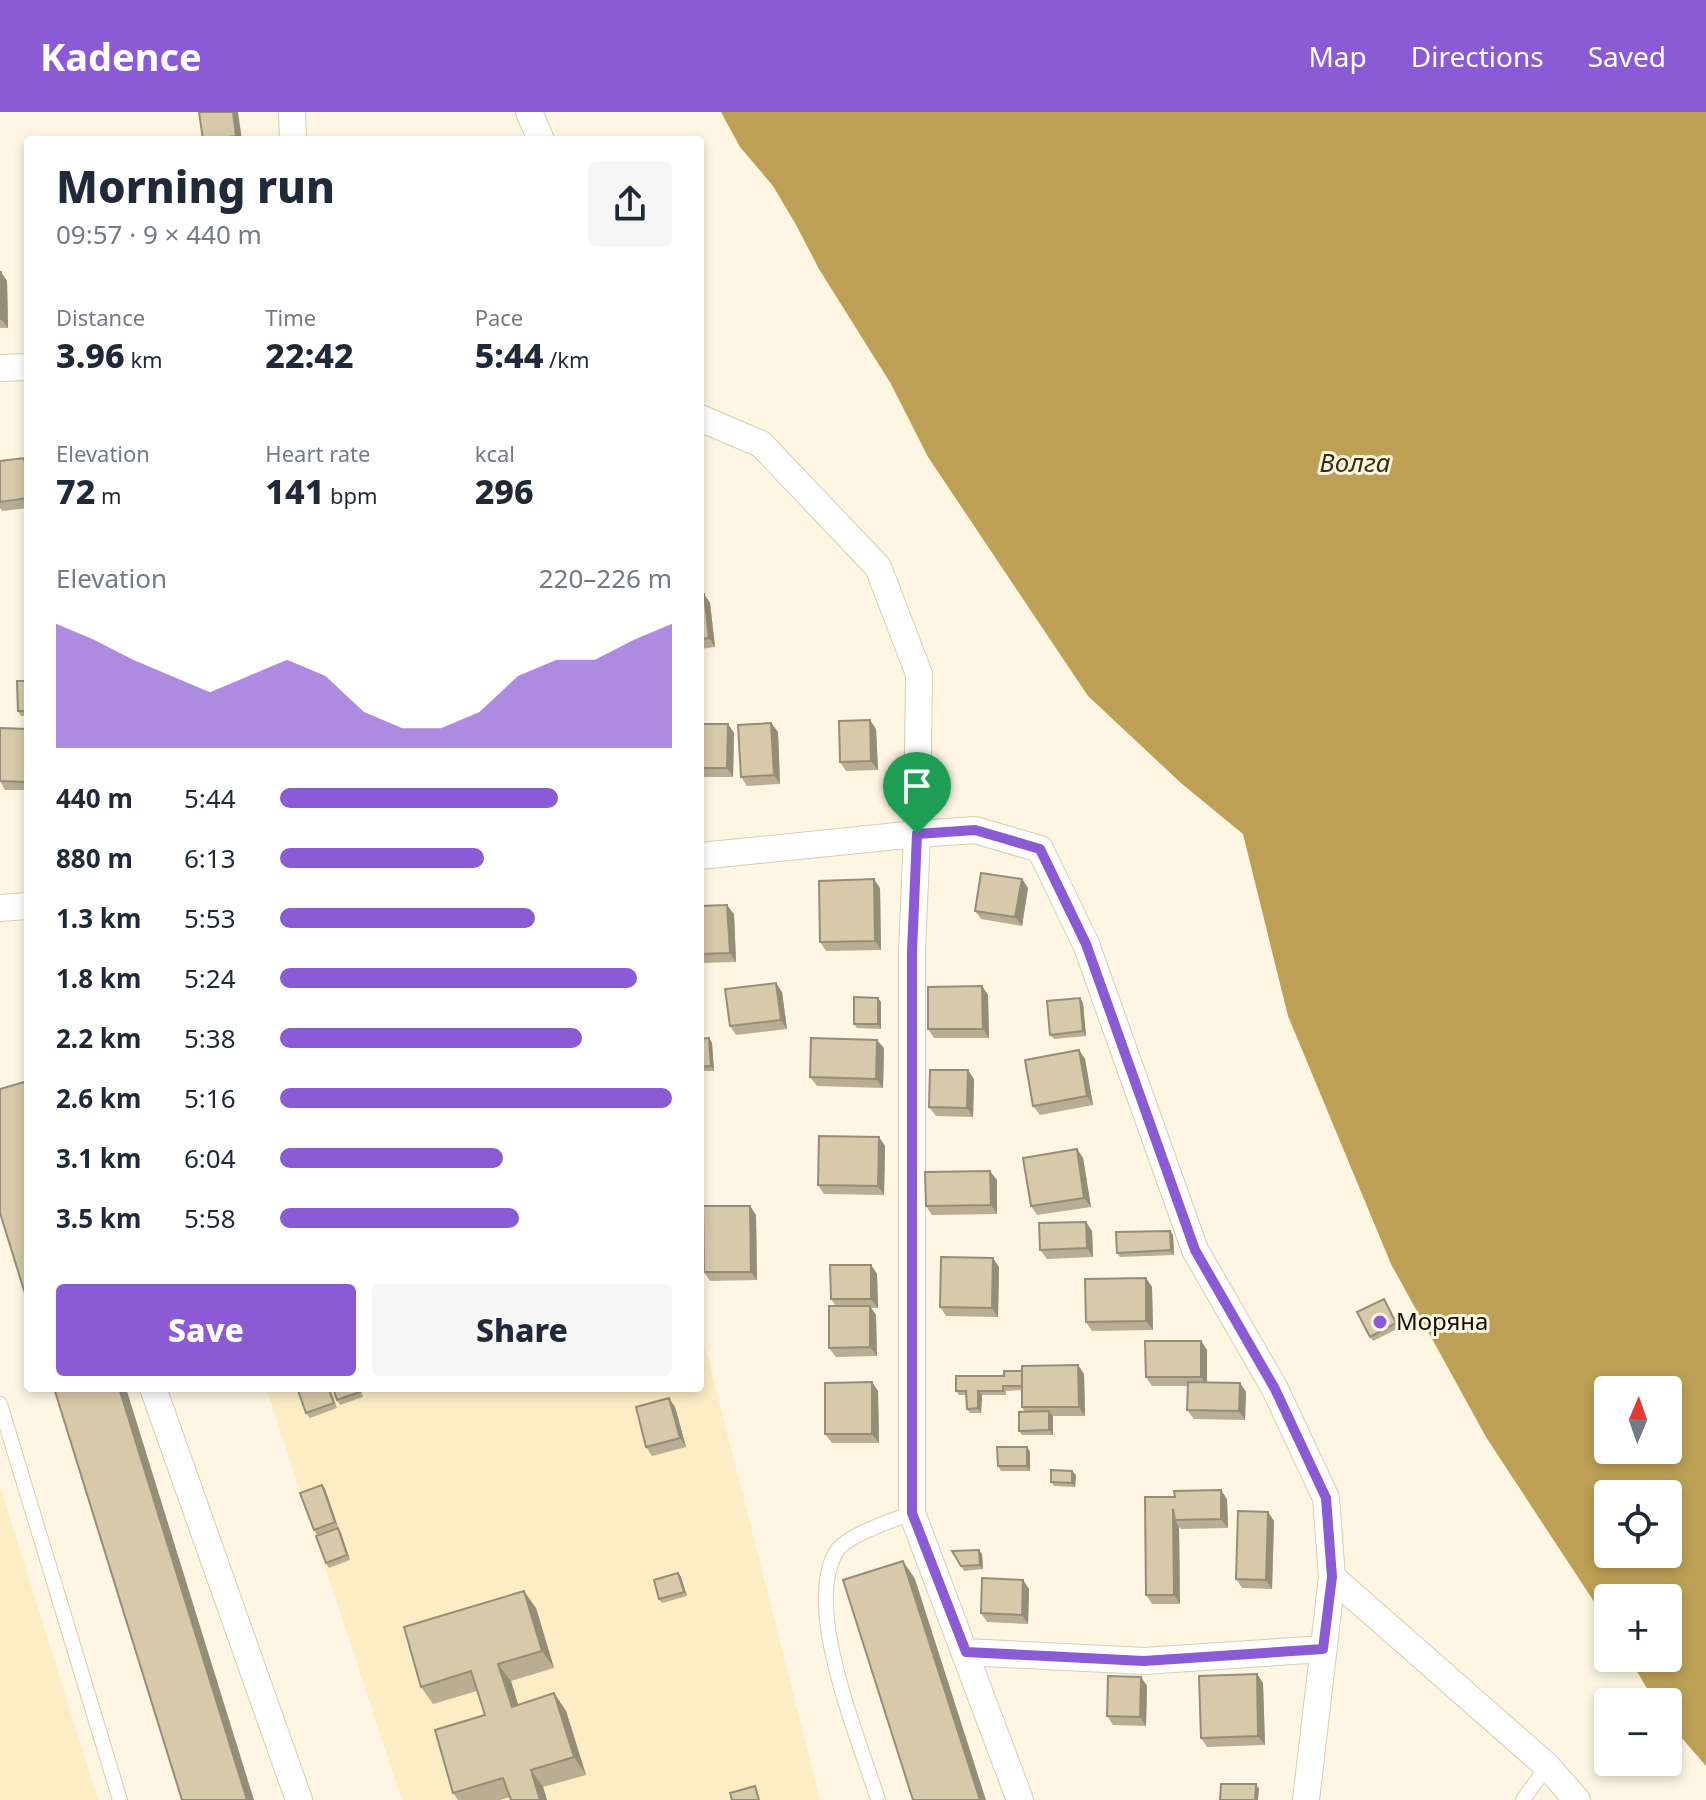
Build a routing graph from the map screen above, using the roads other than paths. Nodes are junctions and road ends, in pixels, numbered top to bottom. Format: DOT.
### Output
graph roads {
  1 [pos="292,112"];
  2 [pos="529,112"];
  3 [pos="293,136"];
  4 [pos="539,136"];
  5 [pos="24,367"];
  6 [pos="0,368"];
  7 [pos="704,420"];
  8 [pos="917,834"];
  9 [pos="704,856"];
  10 [pos="24,906"];
  11 [pos="0,908"];
  12 [pos="154,1392"];
  13 [pos="0,1404"];
  14 [pos="912,1513"];
  15 [pos="1332,1577"];
  16 [pos="1323,1649"];
  17 [pos="966,1652"];
  18 [pos="1547,1766"];
  19 [pos="120,1800"];
  20 [pos="299,1800"];
  21 [pos="878,1800"];
  22 [pos="1020,1800"];
  23 [pos="1306,1800"];
  24 [pos="1523,1800"];
  25 [pos="1577,1800"];
  1 -- 3 [label="street"];
  2 -- 4 [label="street"];
  5 -- 6 [label="street"];
  7 -- 8 [label="street"];
  8 -- 9 [label="street"];
  8 -- 14 [label="street"];
  8 -- 15 [label="street"];
  10 -- 11 [label="street"];
  12 -- 20 [label="street"];
  13 -- 19 [label="lane"];
  14 -- 17 [label="street"];
  14 -- 21 [label="lane"];
  15 -- 16 [label="street"];
  15 -- 18 [label="street"];
  16 -- 17 [label="street"];
  16 -- 23 [label="street"];
  17 -- 22 [label="street"];
  18 -- 24 [label="lane"];
  18 -- 25 [label="street"];
}
